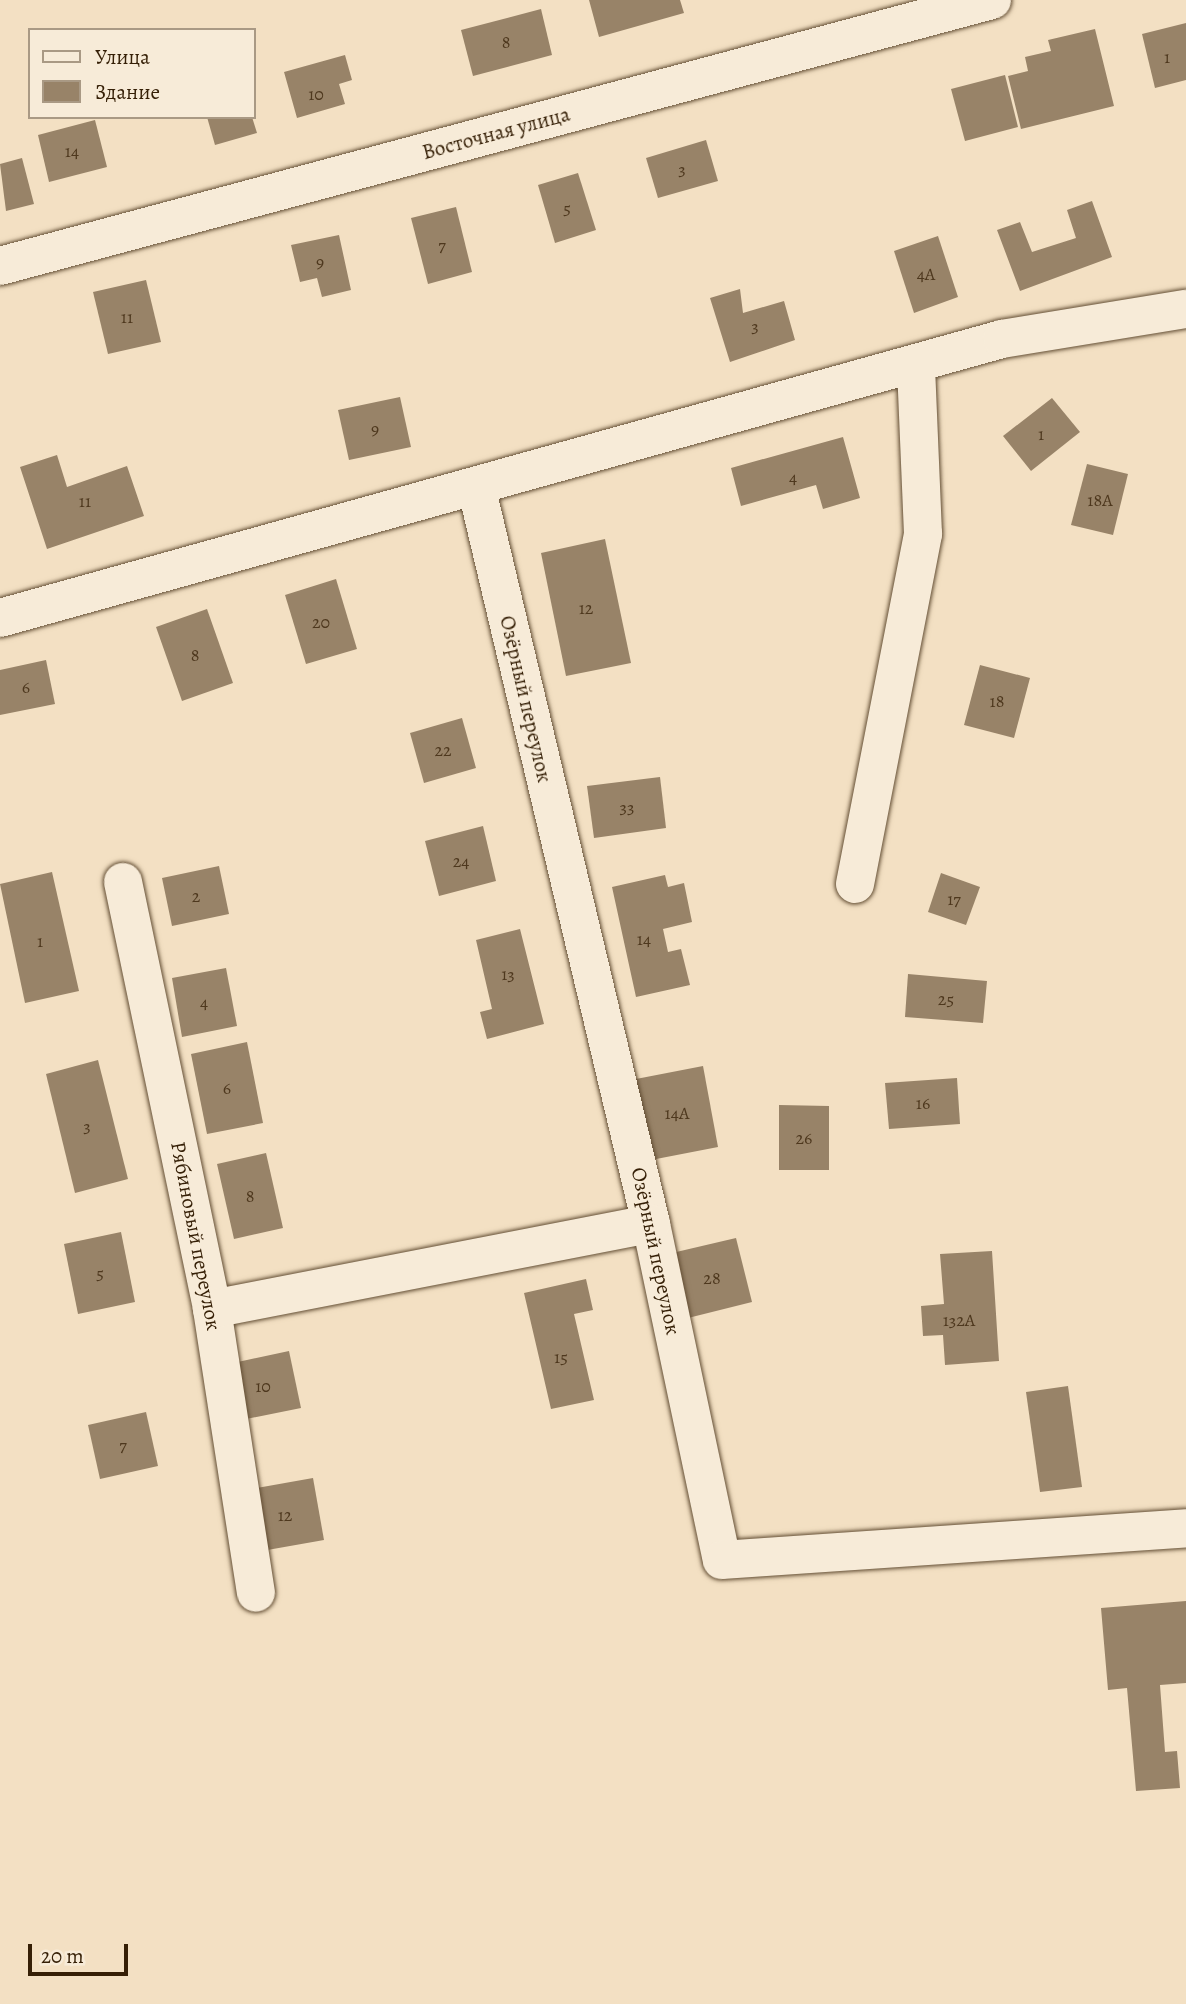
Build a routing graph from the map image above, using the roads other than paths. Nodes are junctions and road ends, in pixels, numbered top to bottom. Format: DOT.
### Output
graph roads {
  1 [pos="992,0"];
  2 [pos="0,266"];
  3 [pos="1186,309"];
  4 [pos="916,364"];
  5 [pos="477,490"];
  6 [pos="0,618"];
  7 [pos="123,882"];
  8 [pos="855,884"];
  9 [pos="651,1224"];
  10 [pos="212,1309"];
  11 [pos="1186,1528"];
  12 [pos="256,1593"];
  1 -- 2 [label="street, Восточная улица"];
  3 -- 4 [label="street"];
  4 -- 5 [label="street"];
  4 -- 8 [label="street"];
  5 -- 6 [label="street"];
  5 -- 9 [label="street, Озёрный переулок"];
  7 -- 10 [label="street, Рябиновый переулок"];
  9 -- 10 [label="street"];
  9 -- 11 [label="street, Озёрный переулок"];
  10 -- 12 [label="street, Рябиновый переулок"];
}
